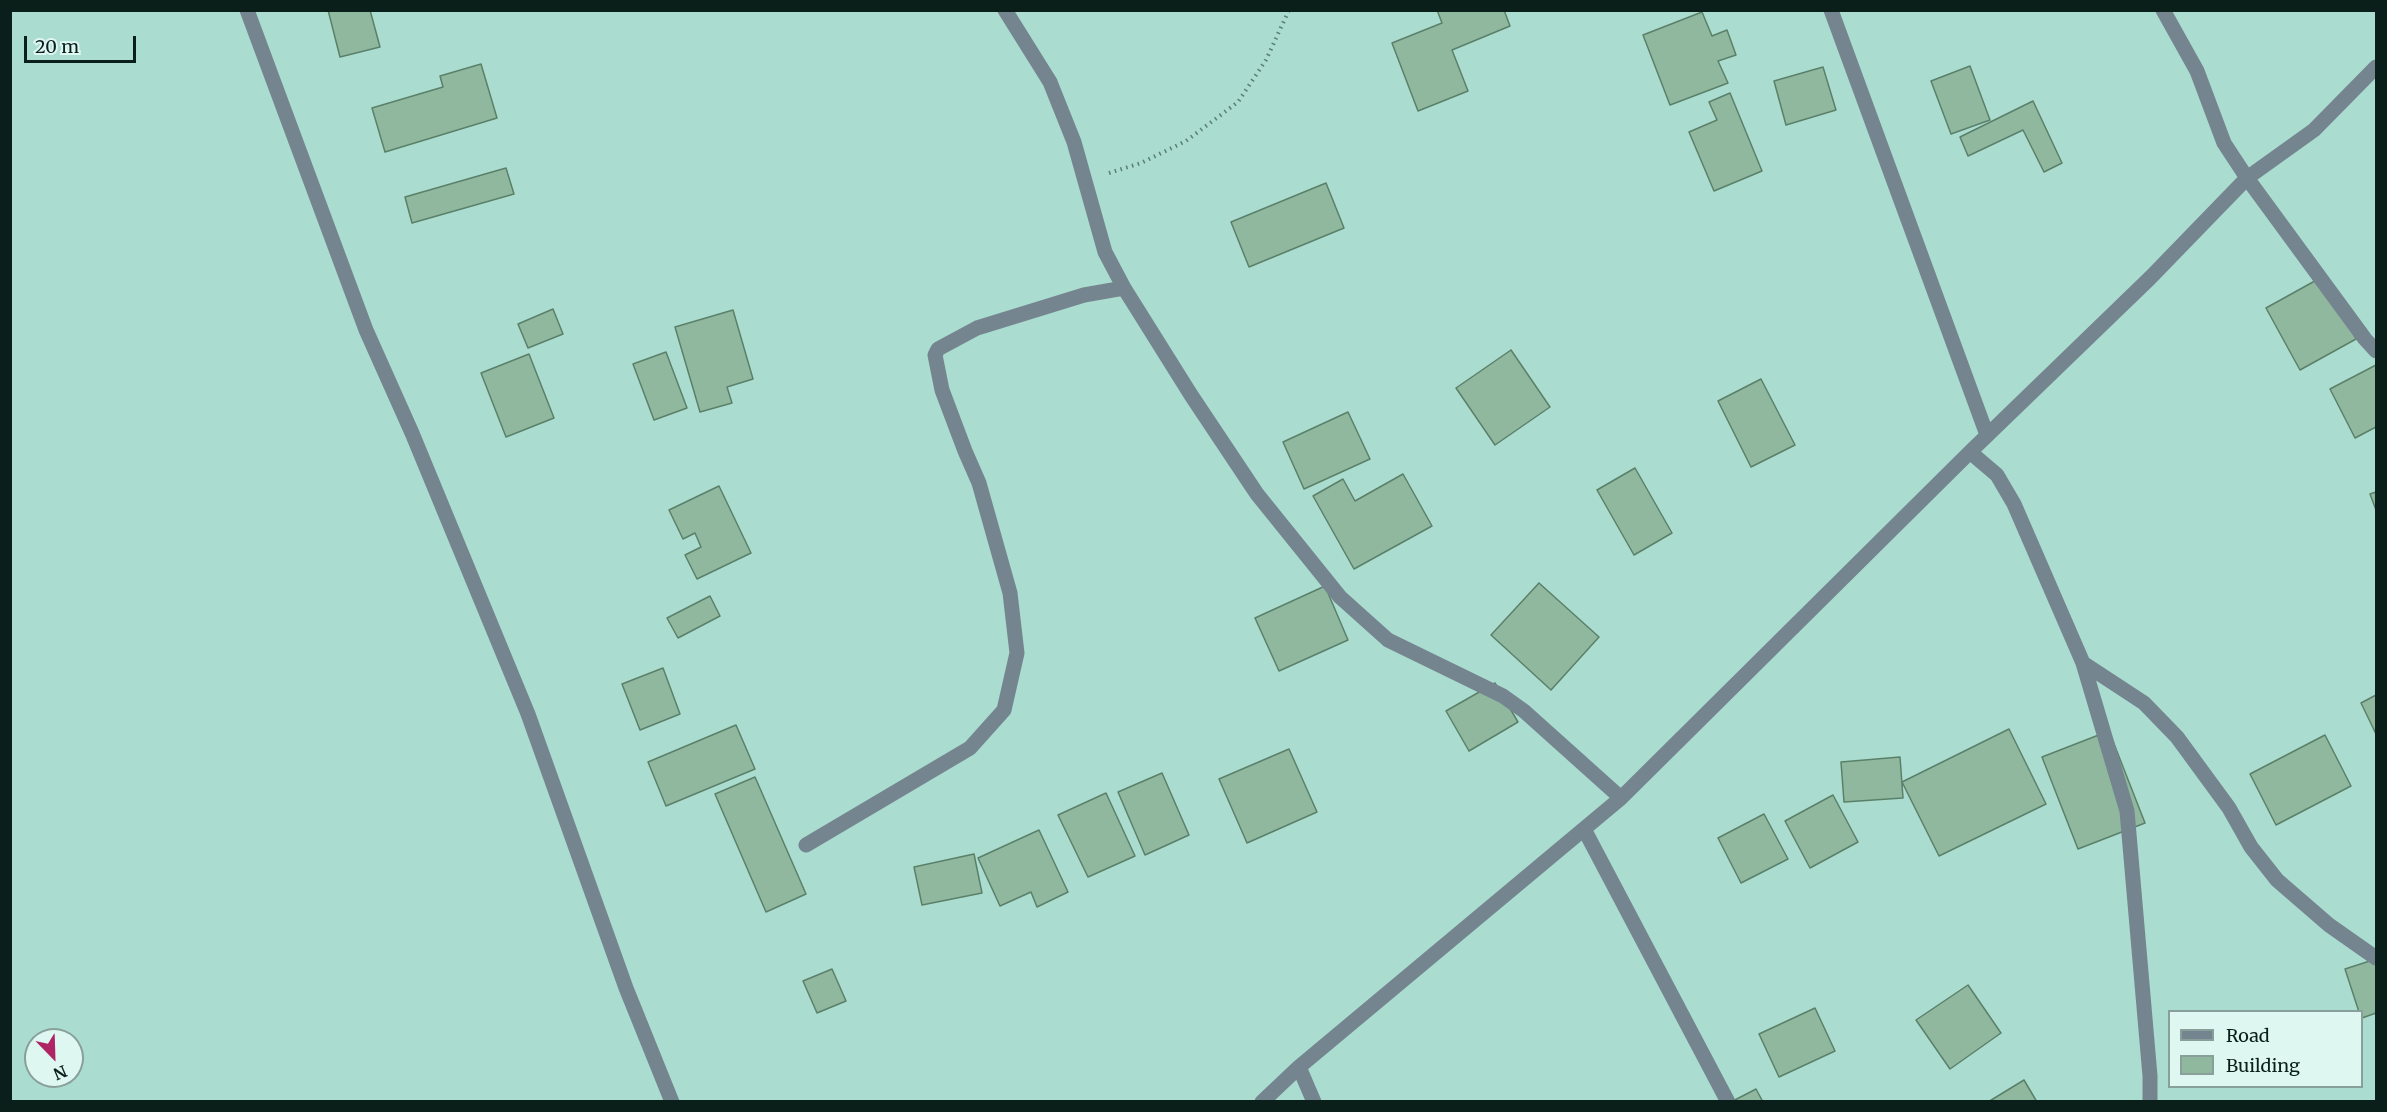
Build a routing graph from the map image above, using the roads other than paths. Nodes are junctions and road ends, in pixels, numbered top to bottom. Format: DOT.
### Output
graph roads {
  1 [pos="247,10"];
  2 [pos="1005,10"];
  3 [pos="1831,10"];
  4 [pos="2163,10"];
  5 [pos="2376,67"];
  6 [pos="2247,178"];
  7 [pos="1124,288"];
  8 [pos="2376,351"];
  9 [pos="1988,435"];
  10 [pos="1970,452"];
  11 [pos="2083,663"];
  12 [pos="1621,798"];
  13 [pos="1584,829"];
  14 [pos="806,845"];
  15 [pos="2376,958"];
  16 [pos="1299,1067"];
  17 [pos="672,1101"];
  18 [pos="1262,1101"];
  19 [pos="1314,1101"];
  20 [pos="1728,1101"];
  21 [pos="2150,1101"];
  1 -- 17 [label="street"];
  2 -- 7 [label="street"];
  3 -- 9 [label="street"];
  4 -- 6 [label="street"];
  5 -- 6 [label="street"];
  6 -- 8 [label="street"];
  6 -- 9 [label="street"];
  7 -- 12 [label="street"];
  7 -- 14 [label="street"];
  9 -- 10 [label="street"];
  10 -- 11 [label="street"];
  10 -- 12 [label="street"];
  11 -- 15 [label="street"];
  11 -- 21 [label="street"];
  12 -- 13 [label="street"];
  13 -- 16 [label="street"];
  13 -- 20 [label="street"];
  16 -- 18 [label="street"];
  16 -- 19 [label="street"];
}
